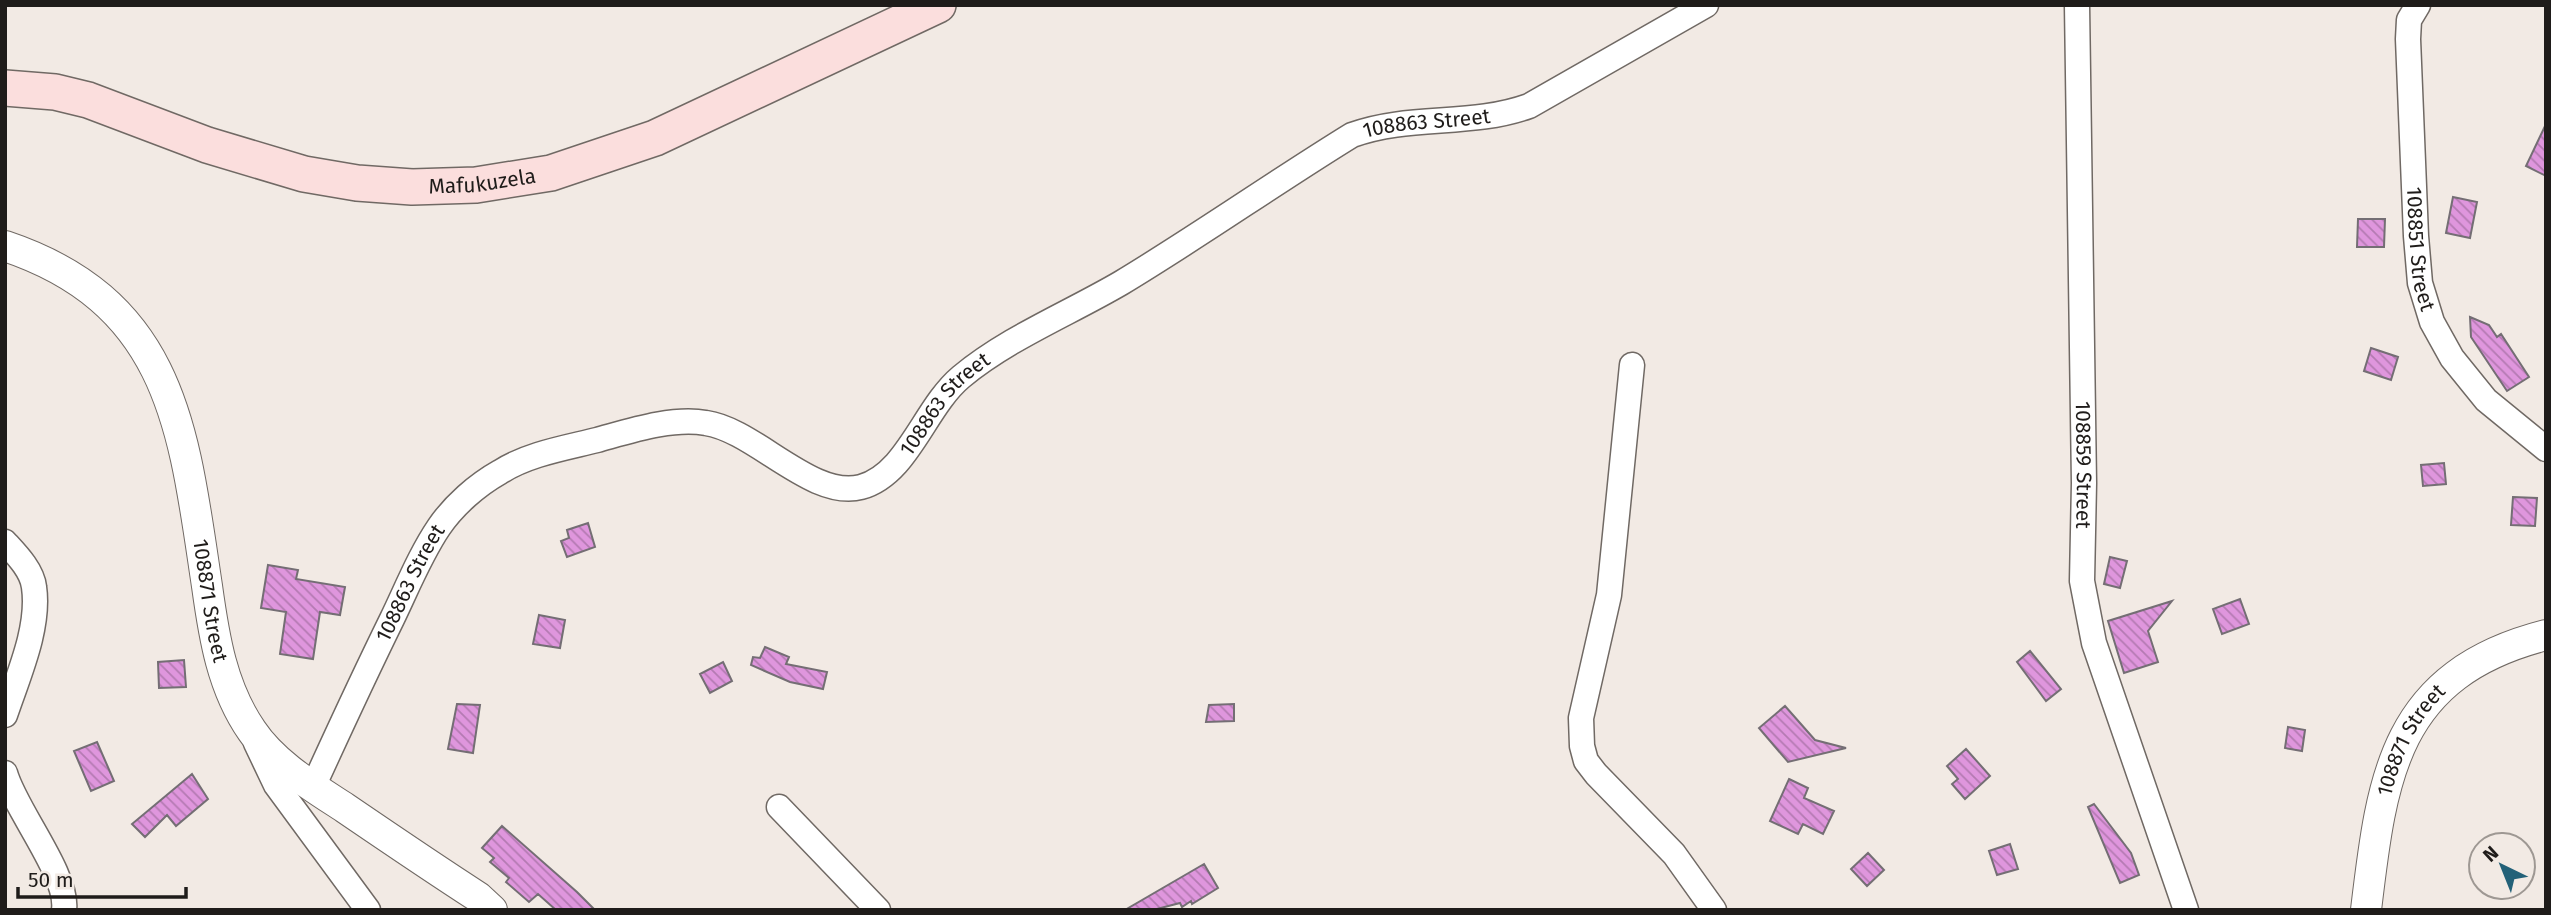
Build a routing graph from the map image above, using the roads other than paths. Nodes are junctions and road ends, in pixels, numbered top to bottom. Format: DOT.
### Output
graph roads {
  1 [pos="938,5"];
  2 [pos="1706,5"];
  3 [pos="2077,5"];
  4 [pos="2418,5"];
  5 [pos="5,88"];
  6 [pos="5,246"];
  7 [pos="1632,365"];
  8 [pos="2546,449"];
  9 [pos="5,542"];
  10 [pos="2546,635"];
  11 [pos="5,715"];
  12 [pos="252,732"];
  13 [pos="5,773"];
  14 [pos="313,786"];
  15 [pos="779,807"];
  16 [pos="64,910"];
  17 [pos="368,910"];
  18 [pos="492,910"];
  19 [pos="878,910"];
  20 [pos="1714,910"];
  21 [pos="2186,910"];
  22 [pos="2366,910"];
  1 -- 5 [label="main road, Mafukuzela"];
  2 -- 14 [label="street, 108863 Street"];
  3 -- 21 [label="street, 108859 Street"];
  4 -- 8 [label="street, 108851 Street"];
  6 -- 12 [label="street, 108871 Street"];
  7 -- 20 [label="street"];
  9 -- 11 [label="street"];
  10 -- 22 [label="street, 108871 Street"];
  12 -- 14 [label="street, 108871 Street"];
  12 -- 17 [label="street"];
  13 -- 16 [label="street"];
  14 -- 18 [label="street, 108871 Street"];
  15 -- 19 [label="street"];
}
